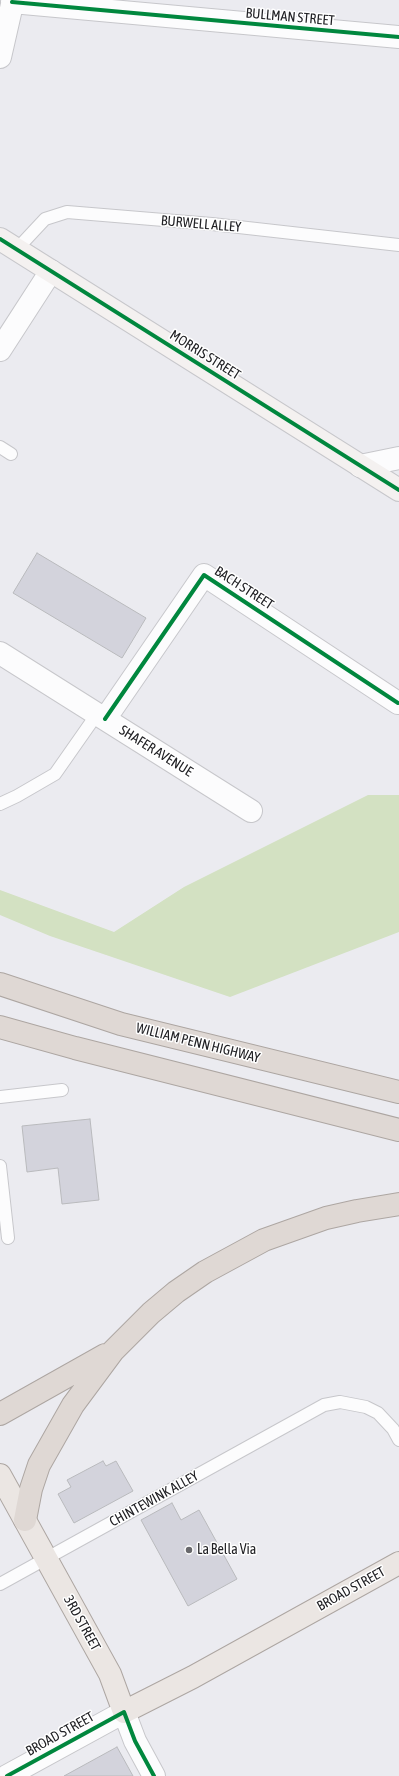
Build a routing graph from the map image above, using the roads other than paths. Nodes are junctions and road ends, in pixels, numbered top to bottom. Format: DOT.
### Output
graph roads {
  1 [pos="13,1"];
  2 [pos="399,38"];
  3 [pos="0,57"];
  4 [pos="9,244"];
  5 [pos="399,245"];
  6 [pos="51,271"];
  7 [pos="0,350"];
  8 [pos="0,447"];
  9 [pos="11,454"];
  10 [pos="399,458"];
  11 [pos="360,466"];
  12 [pos="399,490"];
  13 [pos="0,654"];
  14 [pos="398,703"];
  15 [pos="101,717"];
  16 [pos="0,804"];
  17 [pos="251,811"];
  18 [pos="0,984"];
  19 [pos="0,1027"];
  20 [pos="62,1090"];
  21 [pos="399,1092"];
  22 [pos="0,1097"];
  23 [pos="399,1130"];
  24 [pos="0,1166"];
  25 [pos="399,1204"];
  26 [pos="8,1238"];
  27 [pos="113,1350"];
  28 [pos="0,1414"];
  29 [pos="399,1440"];
  30 [pos="0,1475"];
  31 [pos="25,1520"];
  32 [pos="46,1558"];
  33 [pos="399,1563"];
  34 [pos="0,1584"];
  35 [pos="124,1712"];
  36 [pos="7,1776"];
  37 [pos="154,1776"];
  1 -- 2 [label="street, BULLMAN STREET"];
  1 -- 3 [label="street"];
  4 -- 5 [label="lane, BURWELL ALLEY"];
  4 -- 6 [label="street, MORRIS STREET"];
  6 -- 7 [label="street"];
  6 -- 11 [label="street, MORRIS STREET"];
  8 -- 9 [label="lane"];
  10 -- 11 [label="street"];
  11 -- 12 [label="street, MORRIS STREET"];
  13 -- 15 [label="street, SHAFER AVENUE"];
  14 -- 15 [label="street, BACH STREET"];
  15 -- 16 [label="lane"];
  15 -- 17 [label="street, SHAFER AVENUE"];
  18 -- 21 [label="highway, WILLIAM PENN HIGHWAY"];
  19 -- 23 [label="highway"];
  20 -- 22 [label="lane"];
  24 -- 26 [label="lane"];
  25 -- 27 [label="highway"];
  27 -- 28 [label="highway"];
  27 -- 31 [label="highway"];
  29 -- 32 [label="lane, CHINTEWINK ALLEY"];
  30 -- 31 [label="main road, 3RD STREET"];
  31 -- 32 [label="main road, 3RD STREET"];
  32 -- 34 [label="lane, CHINTEWINK ALLEY"];
  32 -- 35 [label="main road, 3RD STREET"];
  33 -- 35 [label="main road, BROAD STREET"];
  35 -- 36 [label="street, BROAD STREET"];
  35 -- 37 [label="street, 3RD STREET"];
}
